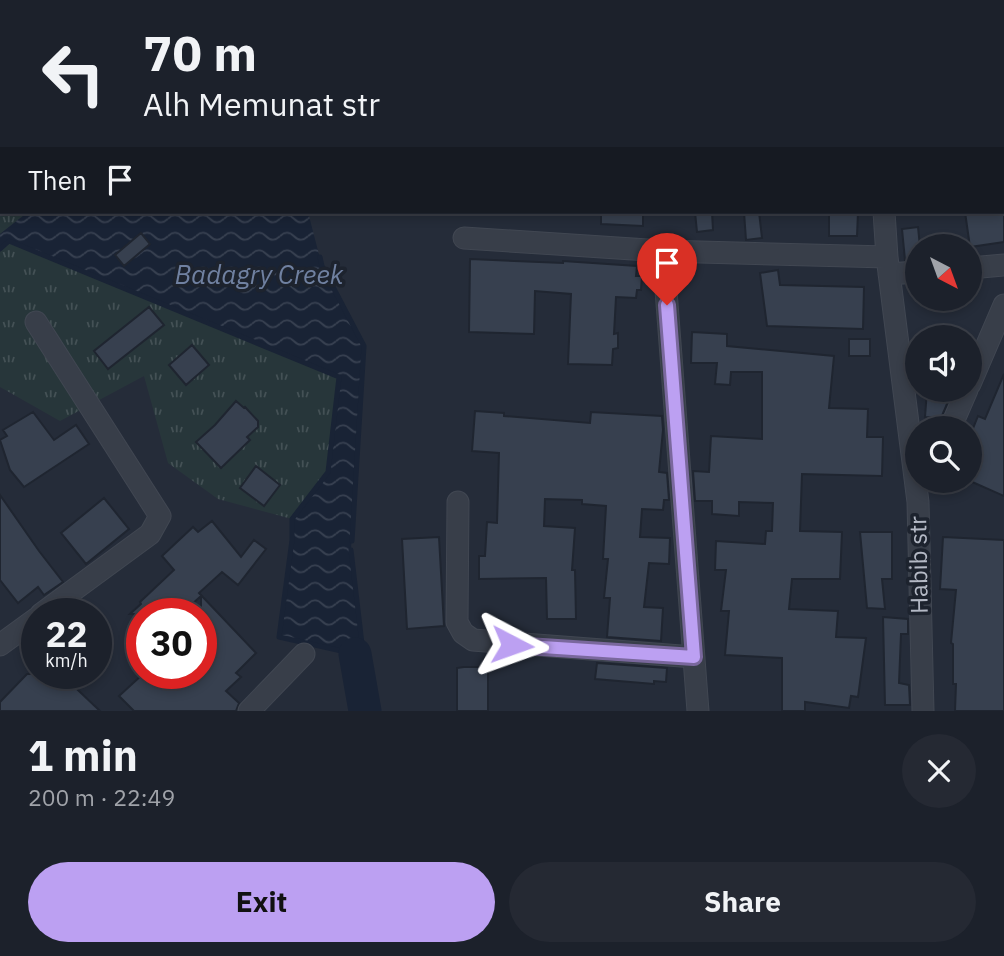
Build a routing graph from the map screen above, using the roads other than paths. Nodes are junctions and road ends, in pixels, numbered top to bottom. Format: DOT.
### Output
graph roads {
  1 [pos="884,214"];
  2 [pos="464,239"];
  3 [pos="663,251"];
  4 [pos="1004,265"];
  5 [pos="888,266"];
  6 [pos="982,267"];
  7 [pos="905,270"];
  8 [pos="1004,305"];
  9 [pos="36,321"];
  10 [pos="982,356"];
  11 [pos="922,493"];
  12 [pos="458,502"];
  13 [pos="918,502"];
  14 [pos="63,598"];
  15 [pos="21,630"];
  16 [pos="0,645"];
  17 [pos="304,653"];
  18 [pos="694,657"];
  19 [pos="249,711"];
  20 [pos="698,711"];
  21 [pos="923,711"];
  1 -- 5 [label="street, Habib str"];
  2 -- 3 [label="street"];
  3 -- 5 [label="street"];
  3 -- 18 [label="street"];
  4 -- 6 [label="street"];
  5 -- 7 [label="street"];
  5 -- 13 [label="street, Habib str"];
  8 -- 10 [label="street"];
  9 -- 14 [label="street"];
  11 -- 13 [label="street"];
  12 -- 18 [label="street"];
  13 -- 21 [label="street, Habib str"];
  15 -- 16 [label="street"];
  17 -- 19 [label="street"];
  18 -- 20 [label="street"];
}
